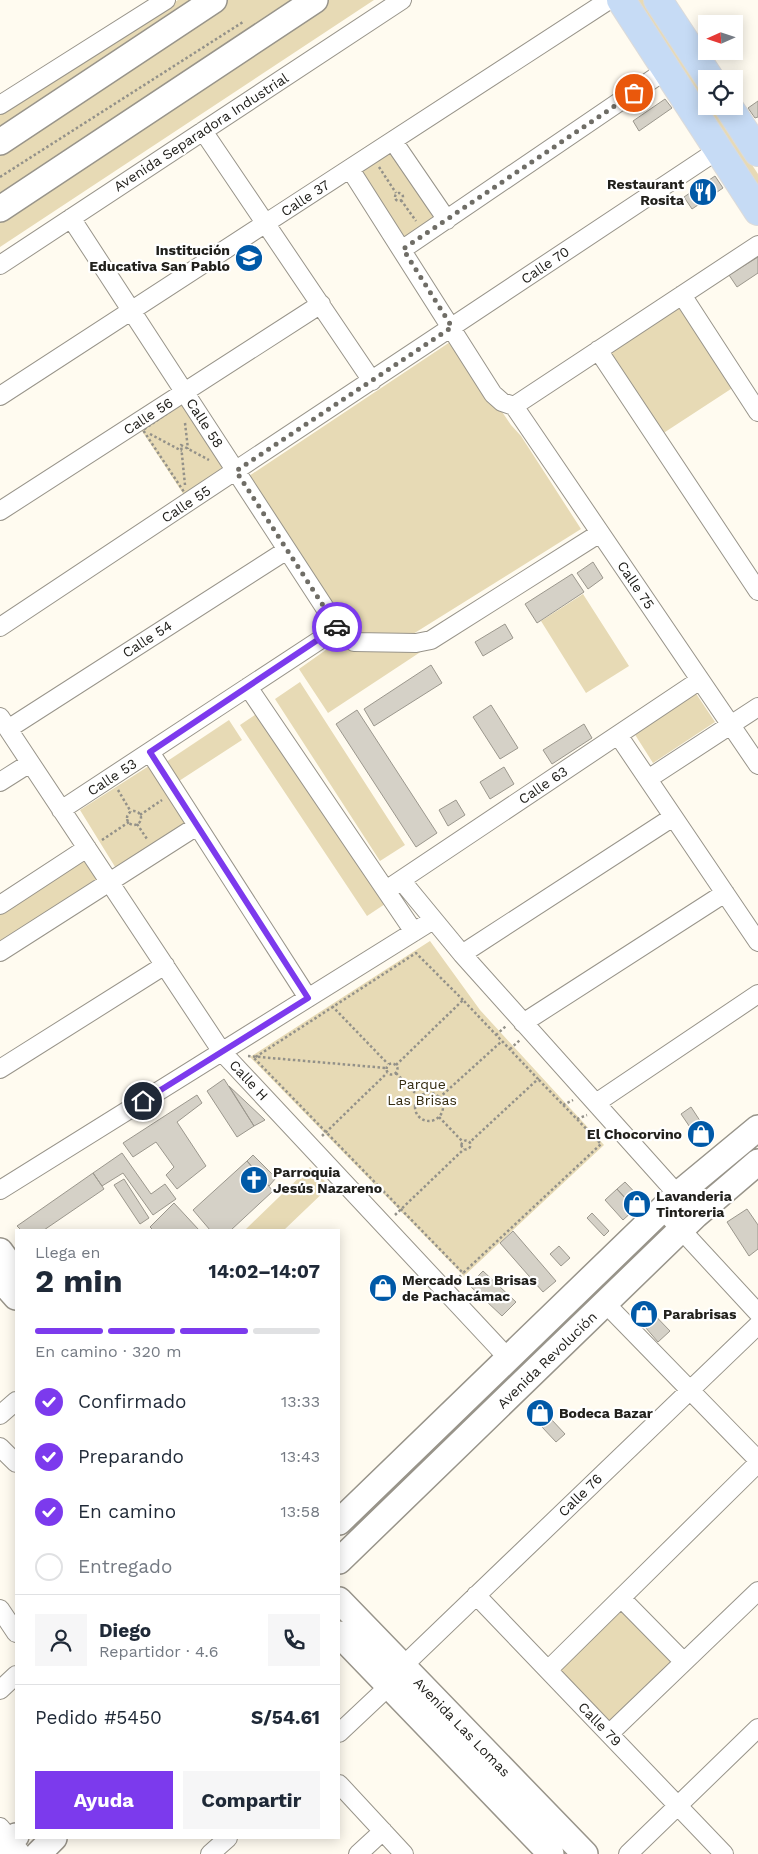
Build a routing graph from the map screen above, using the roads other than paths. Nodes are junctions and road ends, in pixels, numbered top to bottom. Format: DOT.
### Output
graph roads {
  1 [pos="166,0"];
  2 [pos="214,0"];
  3 [pos="315,0"];
  4 [pos="402,0"];
  5 [pos="609,0"];
  6 [pos="621,0"];
  7 [pos="658,0"];
  8 [pos="666,70"];
  9 [pos="704,70"];
  10 [pos="0,105"];
  11 [pos="734,115"];
  12 [pos="203,131"];
  13 [pos="392,141"];
  14 [pos="0,142"];
  15 [pos="718,150"];
  16 [pos="758,152"];
  17 [pos="350,169"];
  18 [pos="0,209"];
  19 [pos="758,211"];
  20 [pos="71,218"];
  21 [pos="447,220"];
  22 [pos="266,223"];
  23 [pos="758,245"];
  24 [pos="403,249"];
  25 [pos="0,265"];
  26 [pos="682,295"];
  27 [pos="320,304"];
  28 [pos="132,311"];
  29 [pos="452,327"];
  30 [pos="598,350"];
  31 [pos="372,381"];
  32 [pos="185,392"];
  33 [pos="0,396"];
  34 [pos="514,406"];
  35 [pos="758,412"];
  36 [pos="228,469"];
  37 [pos="0,511"];
  38 [pos="600,533"];
  39 [pos="287,550"];
  40 [pos="758,591"];
  41 [pos="0,627"];
  42 [pos="338,628"];
  43 [pos="700,680"];
  44 [pos="248,687"];
  45 [pos="758,707"];
  46 [pos="4,723"];
  47 [pos="731,725"];
  48 [pos="618,735"];
  49 [pos="150,752"];
  50 [pos="30,763"];
  51 [pos="758,765"];
  52 [pos="648,779"];
  53 [pos="0,782"];
  54 [pos="61,810"];
  55 [pos="673,817"];
  56 [pos="198,826"];
  57 [pos="94,844"];
  58 [pos="401,880"];
  59 [pos="110,883"];
  60 [pos="386,890"];
  61 [pos="725,893"];
  62 [pos="0,905"];
  63 [pos="433,920"];
  64 [pos="414,932"];
  65 [pos="758,942"];
  66 [pos="0,952"];
  67 [pos="462,954"];
  68 [pos="164,965"];
  69 [pos="758,994"];
  70 [pos="308,998"];
  71 [pos="523,1023"];
  72 [pos="222,1052"];
  73 [pos="0,1069"];
  74 [pos="596,1103"];
  75 [pos="758,1128"];
  76 [pos="758,1162"];
  77 [pos="0,1190"];
  78 [pos="669,1202"];
  79 [pos="688,1222"];
  80 [pos="0,1251"];
  81 [pos="15,1272"];
  82 [pos="0,1279"];
  83 [pos="15,1296"];
  84 [pos="605,1303"];
  85 [pos="758,1313"];
  86 [pos="758,1325"];
  87 [pos="508,1358"];
  88 [pos="689,1391"];
  89 [pos="15,1402"];
  90 [pos="0,1415"];
  91 [pos="758,1461"];
  92 [pos="340,1521"];
  93 [pos="340,1560"];
  94 [pos="758,1591"];
  95 [pos="476,1595"];
  96 [pos="621,1598"];
  97 [pos="340,1601"];
  98 [pos="0,1609"];
  99 [pos="15,1632"];
  100 [pos="340,1635"];
  101 [pos="684,1662"];
  102 [pos="548,1670"];
  103 [pos="15,1676"];
  104 [pos="396,1676"];
  105 [pos="0,1690"];
  106 [pos="758,1728"];
  107 [pos="340,1732"];
  108 [pos="609,1734"];
  109 [pos="340,1785"];
  110 [pos="678,1806"];
  111 [pos="383,1831"];
  112 [pos="53,1839"];
  113 [pos="227,1839"];
  114 [pos="38,1854"];
  115 [pos="210,1854"];
  116 [pos="358,1854"];
  117 [pos="404,1854"];
  118 [pos="551,1854"];
  119 [pos="585,1854"];
  120 [pos="628,1854"];
  121 [pos="724,1854"];
  1 -- 10 [label="street"];
  2 -- 14 [label="street"];
  3 -- 18 [label="street"];
  4 -- 12 [label="street, Avenida Separadora Industrial"];
  5 -- 13 [label="street, Calle 37"];
  6 -- 8 [label="main road"];
  7 -- 9 [label="main road"];
  8 -- 15 [label="main road"];
  8 -- 21 [label="street"];
  11 -- 16 [label="main road"];
  12 -- 20 [label="street, Avenida Separadora Industrial"];
  12 -- 22 [label="street"];
  13 -- 17 [label="street, Calle 37"];
  13 -- 21 [label="street"];
  15 -- 19 [label="main road"];
  15 -- 29 [label="street, Calle 70"];
  17 -- 22 [label="street, Calle 37"];
  17 -- 24 [label="street"];
  20 -- 25 [label="street, Avenida Separadora Industrial"];
  20 -- 28 [label="street, Calle 58"];
  21 -- 24 [label="street"];
  22 -- 27 [label="street"];
  22 -- 28 [label="street, Calle 37"];
  23 -- 26 [label="street"];
  24 -- 29 [label="street"];
  26 -- 30 [label="street"];
  26 -- 35 [label="street"];
  27 -- 31 [label="street"];
  27 -- 32 [label="street, Calle 56"];
  28 -- 32 [label="street, Calle 58"];
  28 -- 33 [label="street, Calle 37"];
  29 -- 31 [label="street, Calle 70"];
  29 -- 34 [label="street"];
  30 -- 34 [label="street"];
  30 -- 40 [label="street"];
  31 -- 36 [label="street, Calle 55"];
  32 -- 36 [label="street, Calle 58"];
  32 -- 37 [label="street, Calle 56"];
  34 -- 38 [label="street, Calle 75"];
  36 -- 39 [label="street, Calle 58"];
  36 -- 41 [label="street, Calle 55"];
  38 -- 42 [label="street"];
  38 -- 43 [label="street, Calle 75"];
  39 -- 42 [label="street, Calle 58"];
  39 -- 46 [label="street, Calle 54"];
  42 -- 44 [label="street, Calle 53"];
  43 -- 47 [label="street, Calle 75"];
  43 -- 48 [label="street, Calle 63"];
  44 -- 49 [label="street, Calle 53"];
  44 -- 60 [label="street"];
  45 -- 47 [label="street"];
  46 -- 50 [label="street, Calle H"];
  47 -- 51 [label="street, Calle 75"];
  47 -- 52 [label="street"];
  48 -- 52 [label="street"];
  48 -- 58 [label="street, Calle 63"];
  49 -- 54 [label="street, Calle 53"];
  49 -- 56 [label="street"];
  50 -- 53 [label="street"];
  50 -- 54 [label="street, Calle H"];
  52 -- 55 [label="street"];
  54 -- 57 [label="street, Calle H"];
  55 -- 61 [label="street"];
  55 -- 67 [label="street"];
  56 -- 59 [label="street"];
  56 -- 70 [label="street"];
  57 -- 59 [label="street, Calle H"];
  57 -- 62 [label="street"];
  58 -- 60 [label="street, Calle 63"];
  58 -- 63 [label="street"];
  59 -- 66 [label="street"];
  59 -- 68 [label="street, Calle H"];
  60 -- 64 [label="street"];
  61 -- 65 [label="street"];
  61 -- 71 [label="street"];
  63 -- 64 [label="street"];
  63 -- 67 [label="street"];
  64 -- 70 [label="street"];
  67 -- 71 [label="street"];
  68 -- 72 [label="street, Calle H"];
  68 -- 73 [label="street"];
  69 -- 74 [label="street"];
  70 -- 72 [label="street"];
  71 -- 74 [label="street"];
  72 -- 77 [label="street"];
  72 -- 87 [label="street, Calle H"];
  74 -- 78 [label="street"];
  75 -- 78 [label="street, Avenida Revolución"];
  76 -- 79 [label="street, Avenida Revolución"];
  78 -- 79 [label="street"];
  78 -- 87 [label="street, Avenida Revolución"];
  79 -- 84 [label="street, Avenida Revolución"];
  79 -- 85 [label="street"];
  80 -- 81 [label="street"];
  82 -- 83 [label="street"];
  84 -- 88 [label="street"];
  84 -- 93 [label="street, Avenida Revolución"];
  86 -- 88 [label="street, Calle 76"];
  87 -- 92 [label="street, Avenida Revolución"];
  88 -- 91 [label="street"];
  88 -- 95 [label="street, Calle 76"];
  89 -- 90 [label="street"];
  91 -- 96 [label="street"];
  94 -- 101 [label="street"];
  95 -- 102 [label="street, Calle 79"];
  95 -- 104 [label="street, Calle 76"];
  96 -- 101 [label="street"];
  96 -- 102 [label="street"];
  97 -- 104 [label="street, Avenida Las Lomas"];
  98 -- 99 [label="street"];
  100 -- 104 [label="street, Avenida Las Lomas"];
  101 -- 108 [label="street"];
  102 -- 108 [label="street, Calle 79"];
  103 -- 105 [label="street"];
  104 -- 107 [label="street, Calle 76"];
  104 -- 118 [label="street, Avenida Las Lomas"];
  104 -- 119 [label="street, Avenida Las Lomas"];
  106 -- 110 [label="street"];
  108 -- 110 [label="street, Calle 79"];
  109 -- 111 [label="street"];
  110 -- 120 [label="street"];
  110 -- 121 [label="street, Calle 79"];
  111 -- 116 [label="street"];
  111 -- 117 [label="street"];
  112 -- 114 [label="street"];
  113 -- 115 [label="street"];
}
